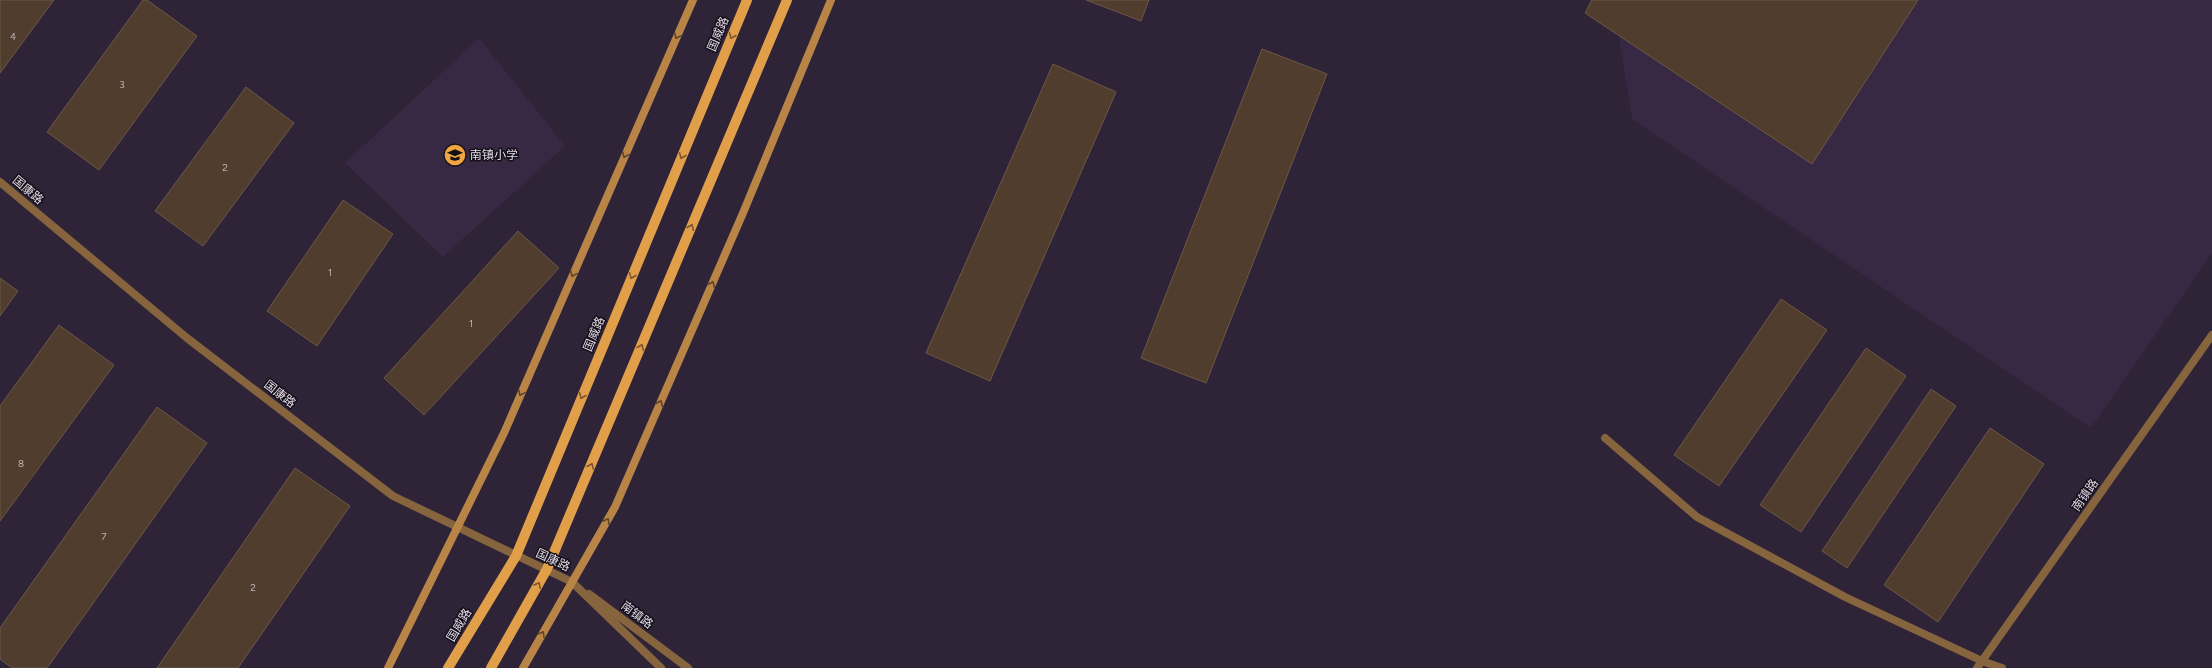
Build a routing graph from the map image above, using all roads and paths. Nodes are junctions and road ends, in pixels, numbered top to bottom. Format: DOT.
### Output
graph roads {
  1 [pos="693,0"];
  2 [pos="747,0"];
  3 [pos="787,0"];
  4 [pos="831,0"];
  5 [pos="0,182"];
  6 [pos="2212,335"];
  7 [pos="1605,438"];
  8 [pos="457,528"];
  9 [pos="516,556"];
  10 [pos="548,569"];
  11 [pos="572,582"];
  12 [pos="1982,661"];
  13 [pos="388,668"];
  14 [pos="448,668"];
  15 [pos="492,668"];
  16 [pos="523,668"];
  17 [pos="661,668"];
  18 [pos="688,668"];
  19 [pos="1977,668"];
  20 [pos="2002,668"];
  1 -- 8 [label="main road, one-way"];
  2 -- 9 [label="main road, 国威路, one-way"];
  10 -- 3 [label="main road, one-way"];
  11 -- 4 [label="main road, one-way"];
  5 -- 8 [label="street, 国康路"];
  6 -- 12 [label="street, 南镇路"];
  7 -- 12 [label="street"];
  8 -- 9 [label="street, 国康路"];
  8 -- 13 [label="main road"];
  9 -- 10 [label="street, 国康路"];
  9 -- 14 [label="main road, 国威路"];
  10 -- 11 [label="street, 国康路"];
  15 -- 10 [label="main road, one-way"];
  16 -- 11 [label="main road, one-way"];
  11 -- 17 [label="street"];
  11 -- 18 [label="street, 南镇路"];
  12 -- 19 [label="street, 南镇路"];
  12 -- 20 [label="street"];
}
